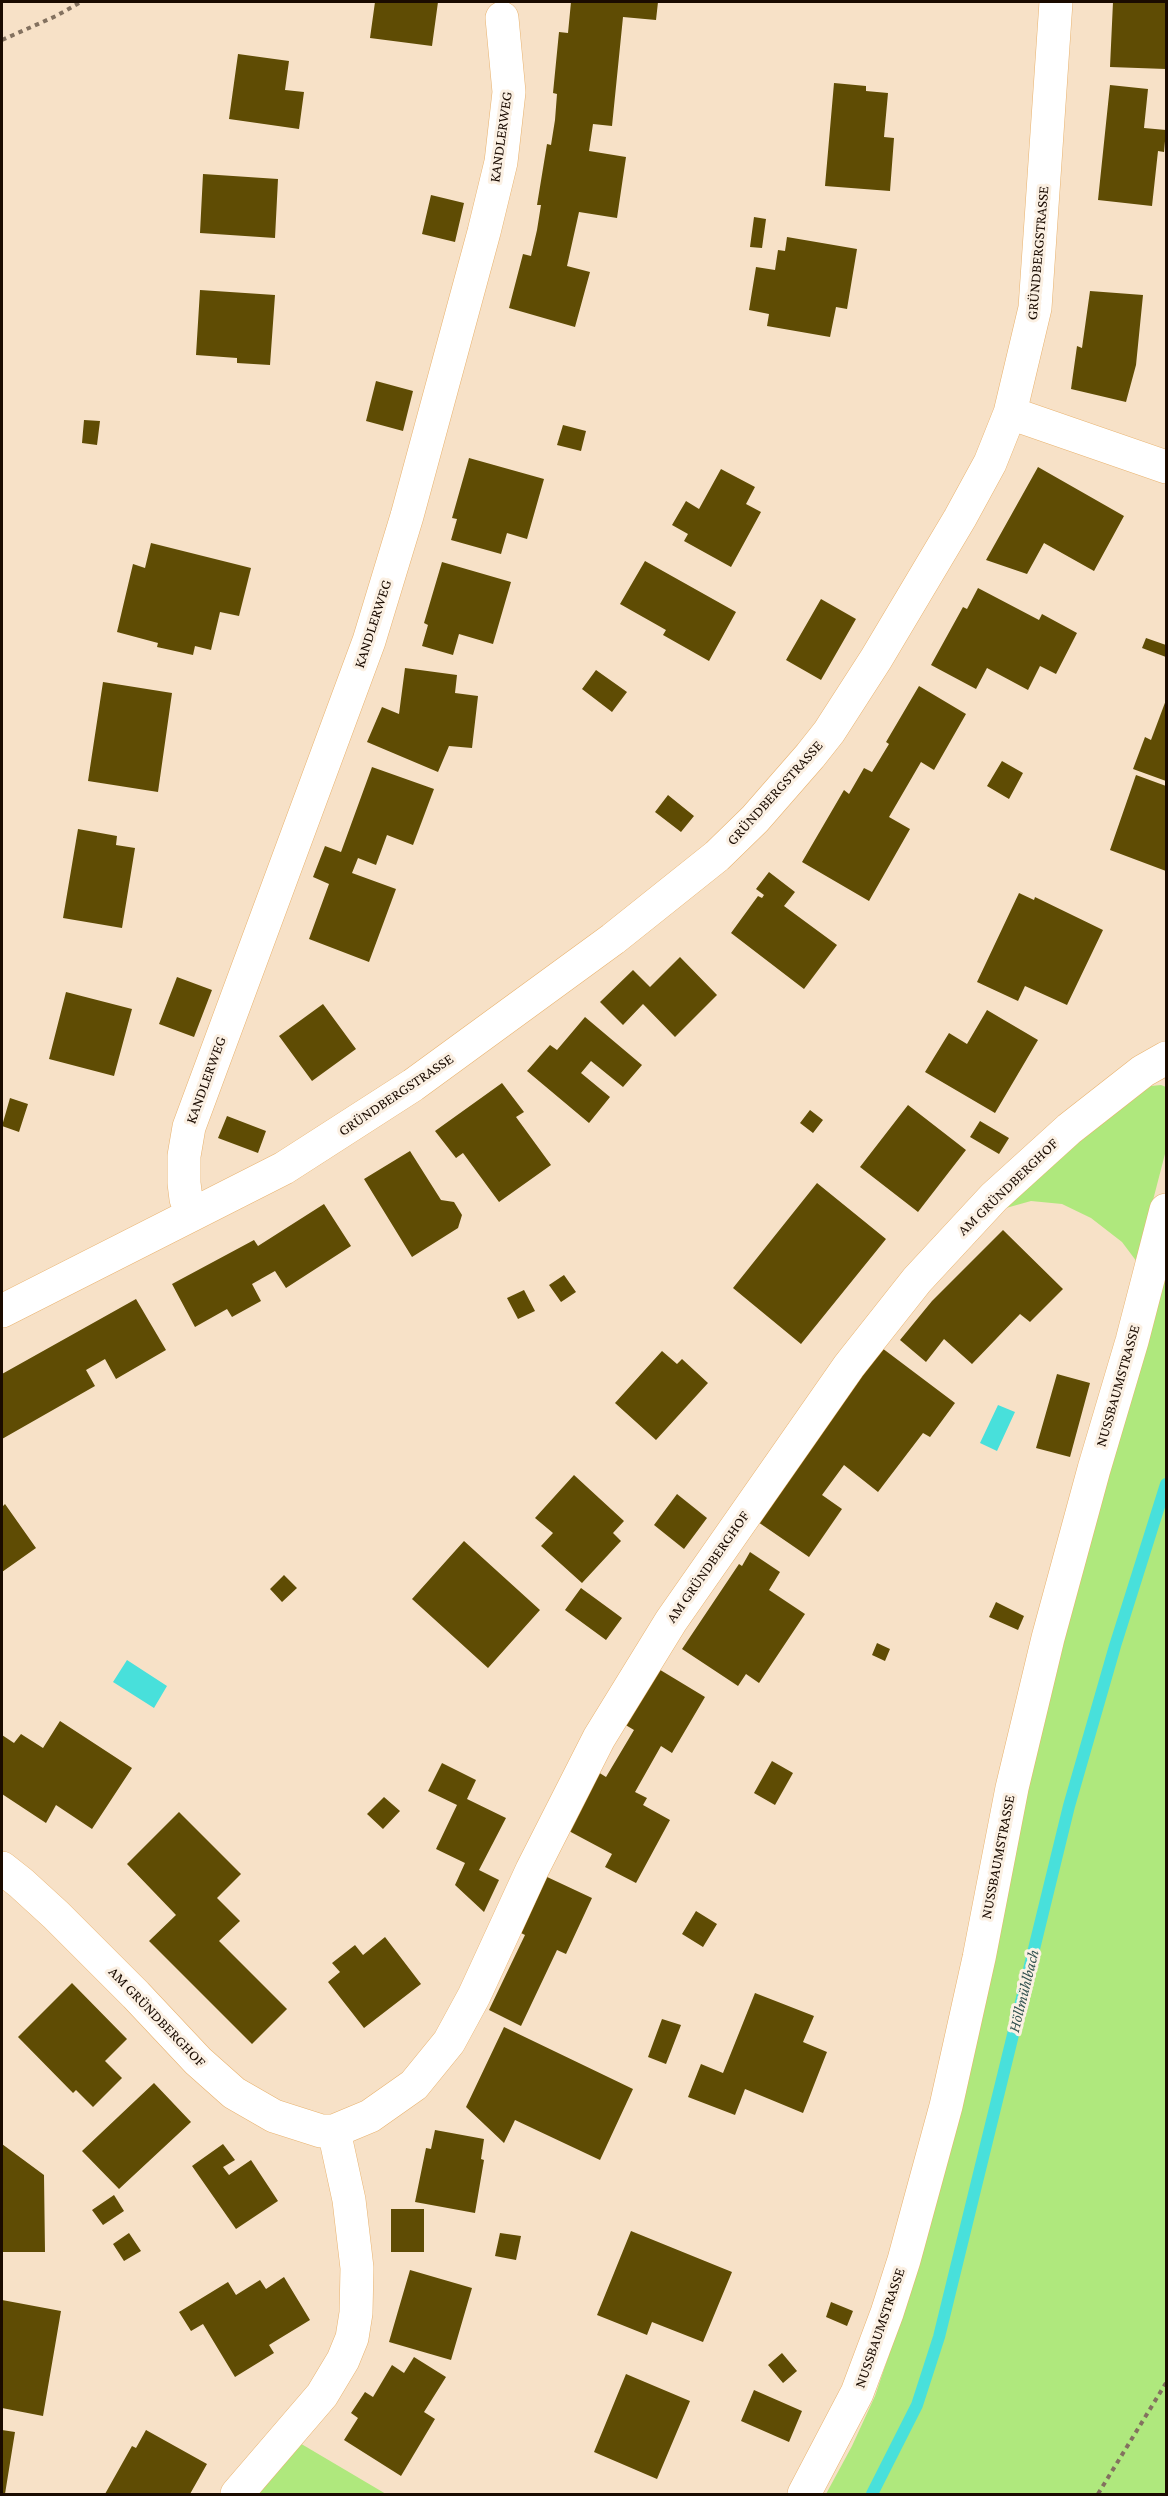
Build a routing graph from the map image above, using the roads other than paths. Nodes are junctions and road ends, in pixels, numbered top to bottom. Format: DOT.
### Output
graph roads {
  1 [pos="1056,2"];
  2 [pos="502,18"];
  3 [pos="1010,413"];
  4 [pos="1167,467"];
  5 [pos="1167,1058"];
  6 [pos="1167,1210"];
  7 [pos="192,1213"];
  8 [pos="2,1311"];
  9 [pos="2,1868"];
  10 [pos="334,2131"];
  11 [pos="237,2494"];
  12 [pos="804,2494"];
  1 -- 3 [label="street, GRÜNDBERGSTRASSE"];
  2 -- 7 [label="street, KANDLERWEG"];
  3 -- 4 [label="street"];
  3 -- 7 [label="street, GRÜNDBERGSTRASSE"];
  5 -- 10 [label="street, AM GRÜNDBERGHOF"];
  6 -- 12 [label="street, NUSSBAUMSTRASSE"];
  7 -- 8 [label="street, GRÜNDBERGSTRASSE"];
  9 -- 10 [label="street, AM GRÜNDBERGHOF"];
  10 -- 11 [label="street"];
}
